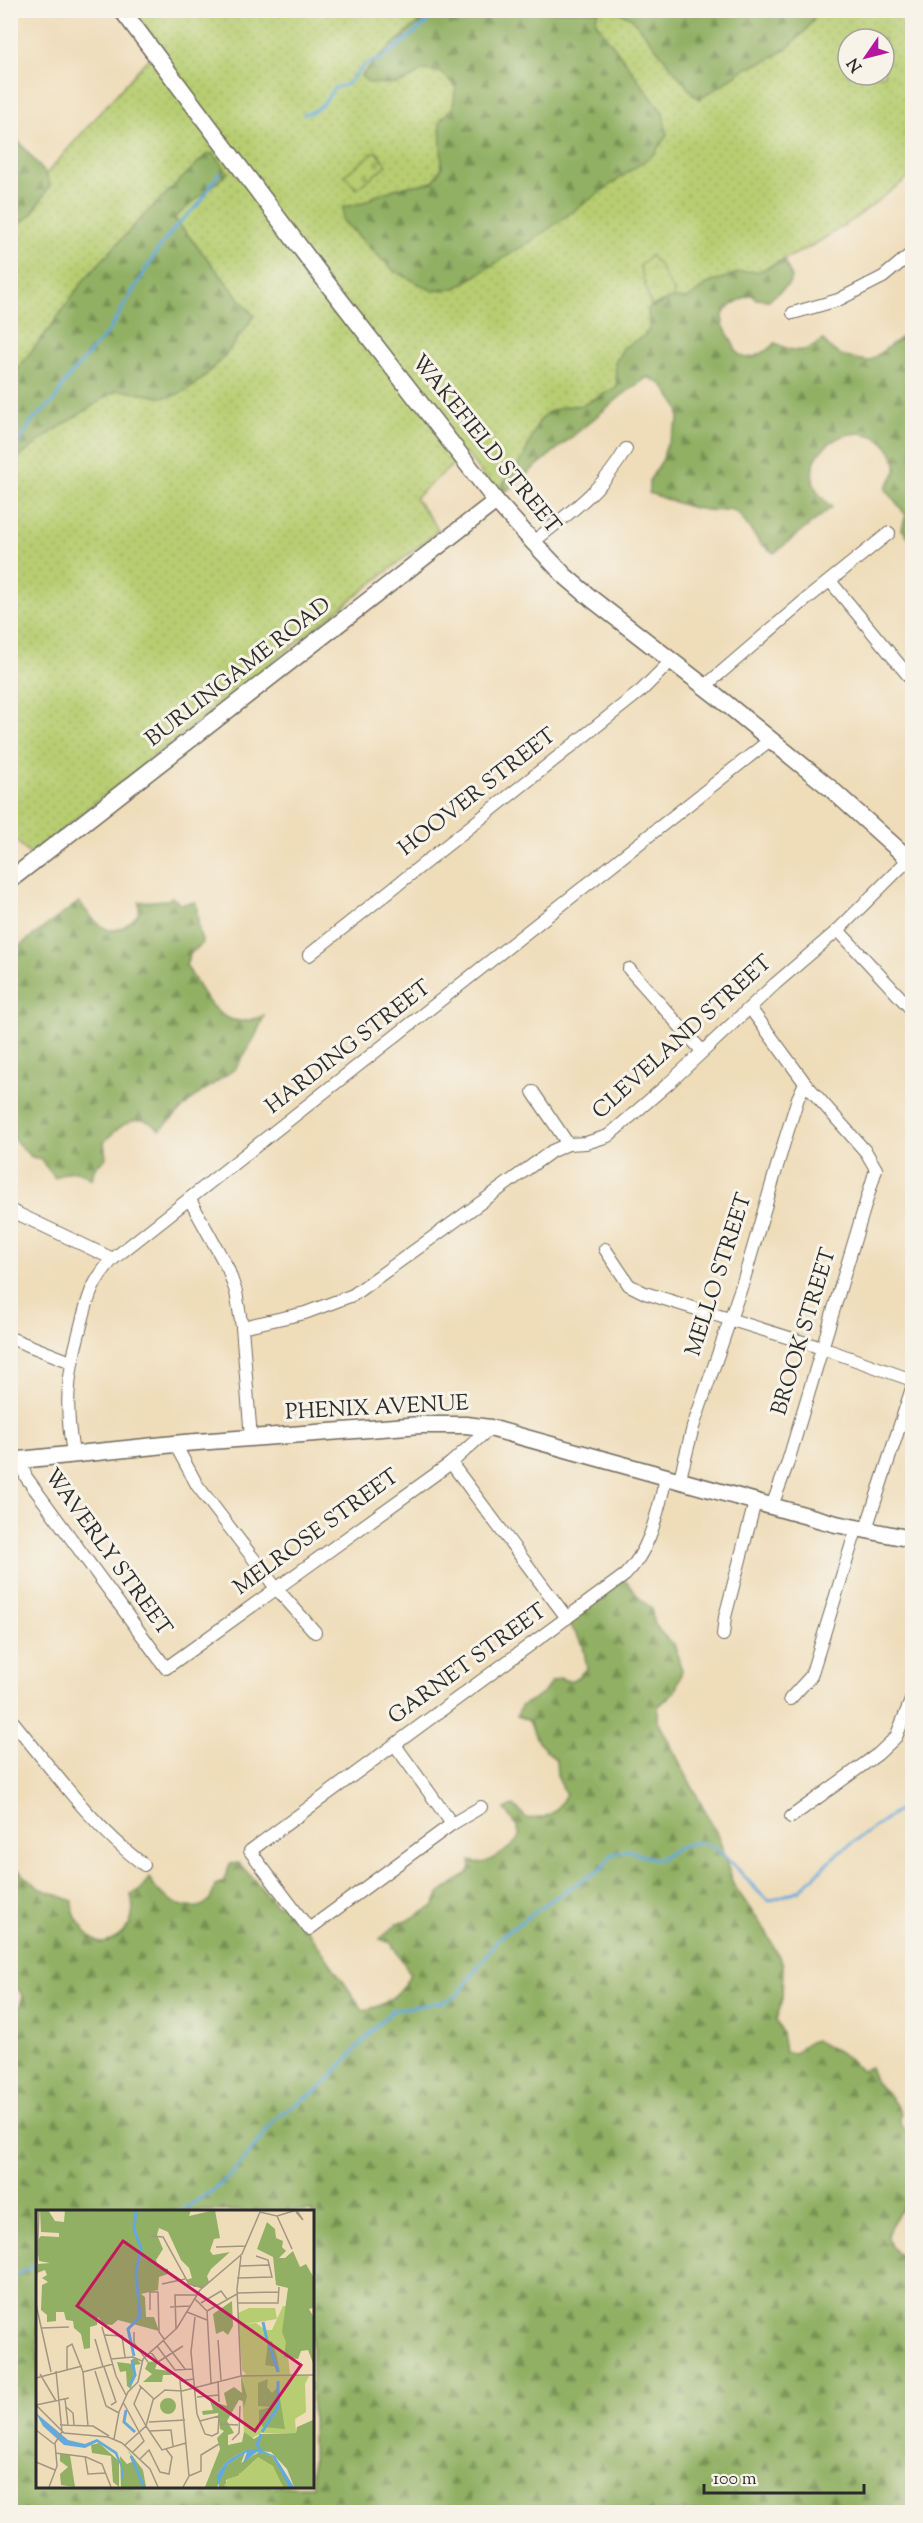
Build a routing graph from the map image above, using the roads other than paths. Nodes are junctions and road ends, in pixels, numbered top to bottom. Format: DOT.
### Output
graph roads {
  1 [pos="122,10"];
  2 [pos="912,253"];
  3 [pos="793,313"];
  4 [pos="626,449"];
  5 [pos="496,501"];
  6 [pos="890,533"];
  7 [pos="533,542"];
  8 [pos="830,581"];
  9 [pos="671,661"];
  10 [pos="912,680"];
  11 [pos="704,687"];
  12 [pos="770,740"];
  13 [pos="912,860"];
  14 [pos="10,880"];
  15 [pos="838,930"];
  16 [pos="309,955"];
  17 [pos="628,969"];
  18 [pos="750,1008"];
  19 [pos="912,1010"];
  20 [pos="702,1052"];
  21 [pos="806,1083"];
  22 [pos="533,1092"];
  23 [pos="568,1144"];
  24 [pos="190,1200"];
  25 [pos="10,1210"];
  26 [pos="605,1249"];
  27 [pos="113,1259"];
  28 [pos="729,1320"];
  29 [pos="242,1328"];
  30 [pos="10,1338"];
  31 [pos="822,1348"];
  32 [pos="71,1362"];
  33 [pos="912,1380"];
  34 [pos="912,1388"];
  35 [pos="490,1428"];
  36 [pos="251,1438"];
  37 [pos="175,1444"];
  38 [pos="73,1453"];
  39 [pos="15,1460"];
  40 [pos="451,1463"];
  41 [pos="673,1480"];
  42 [pos="764,1504"];
  43 [pos="861,1528"];
  44 [pos="912,1539"];
  45 [pos="276,1588"];
  46 [pos="567,1618"];
  47 [pos="315,1632"];
  48 [pos="723,1635"];
  49 [pos="166,1668"];
  50 [pos="912,1698"];
  51 [pos="790,1699"];
  52 [pos="10,1718"];
  53 [pos="394,1745"];
  54 [pos="481,1807"];
  55 [pos="791,1817"];
  56 [pos="452,1824"];
  57 [pos="144,1865"];
  1 -- 5 [label="street, WAKEFIELD STREET"];
  2 -- 3 [label="street"];
  4 -- 7 [label="street"];
  5 -- 7 [label="street, WAKEFIELD STREET"];
  5 -- 14 [label="street, BURLINGAME ROAD"];
  6 -- 8 [label="street"];
  7 -- 9 [label="street, WAKEFIELD STREET"];
  8 -- 10 [label="street"];
  8 -- 11 [label="street"];
  9 -- 11 [label="street, WAKEFIELD STREET"];
  9 -- 16 [label="street, HOOVER STREET"];
  11 -- 12 [label="street, WAKEFIELD STREET"];
  12 -- 13 [label="street, WAKEFIELD STREET"];
  12 -- 24 [label="street, HARDING STREET"];
  13 -- 15 [label="street, CLEVELAND STREET"];
  15 -- 18 [label="street, CLEVELAND STREET"];
  15 -- 19 [label="street"];
  17 -- 20 [label="street"];
  18 -- 20 [label="street, CLEVELAND STREET"];
  18 -- 21 [label="street"];
  20 -- 23 [label="street, CLEVELAND STREET"];
  21 -- 28 [label="street, MELLO STREET"];
  21 -- 31 [label="street, BROOK STREET"];
  22 -- 23 [label="street"];
  23 -- 29 [label="street, CLEVELAND STREET"];
  24 -- 27 [label="street, HARDING STREET"];
  24 -- 29 [label="street"];
  25 -- 27 [label="street"];
  26 -- 28 [label="street"];
  27 -- 32 [label="street, HARDING STREET"];
  28 -- 31 [label="street"];
  28 -- 41 [label="street, MELLO STREET"];
  29 -- 36 [label="street"];
  30 -- 32 [label="street"];
  31 -- 33 [label="street"];
  31 -- 42 [label="street, BROOK STREET"];
  32 -- 38 [label="street, HARDING STREET"];
  34 -- 43 [label="street"];
  35 -- 36 [label="street, PHENIX AVENUE"];
  35 -- 40 [label="street, MELROSE STREET"];
  35 -- 41 [label="street, PHENIX AVENUE"];
  36 -- 37 [label="street, PHENIX AVENUE"];
  37 -- 38 [label="street, PHENIX AVENUE"];
  37 -- 45 [label="street"];
  38 -- 39 [label="street, PHENIX AVENUE"];
  39 -- 49 [label="street, WAVERLY STREET"];
  40 -- 45 [label="street, MELROSE STREET"];
  40 -- 46 [label="street"];
  41 -- 42 [label="street, PHENIX AVENUE"];
  41 -- 46 [label="street, GARNET STREET"];
  42 -- 43 [label="street, PHENIX AVENUE"];
  42 -- 48 [label="street, BROOK STREET"];
  43 -- 44 [label="street, PHENIX AVENUE"];
  43 -- 51 [label="street"];
  45 -- 47 [label="street"];
  45 -- 49 [label="street, MELROSE STREET"];
  46 -- 53 [label="street, GARNET STREET"];
  50 -- 55 [label="street"];
  52 -- 57 [label="street"];
  53 -- 56 [label="street"];
  53 -- 56 [label="street, GARNET STREET"];
  54 -- 56 [label="street"];
}
